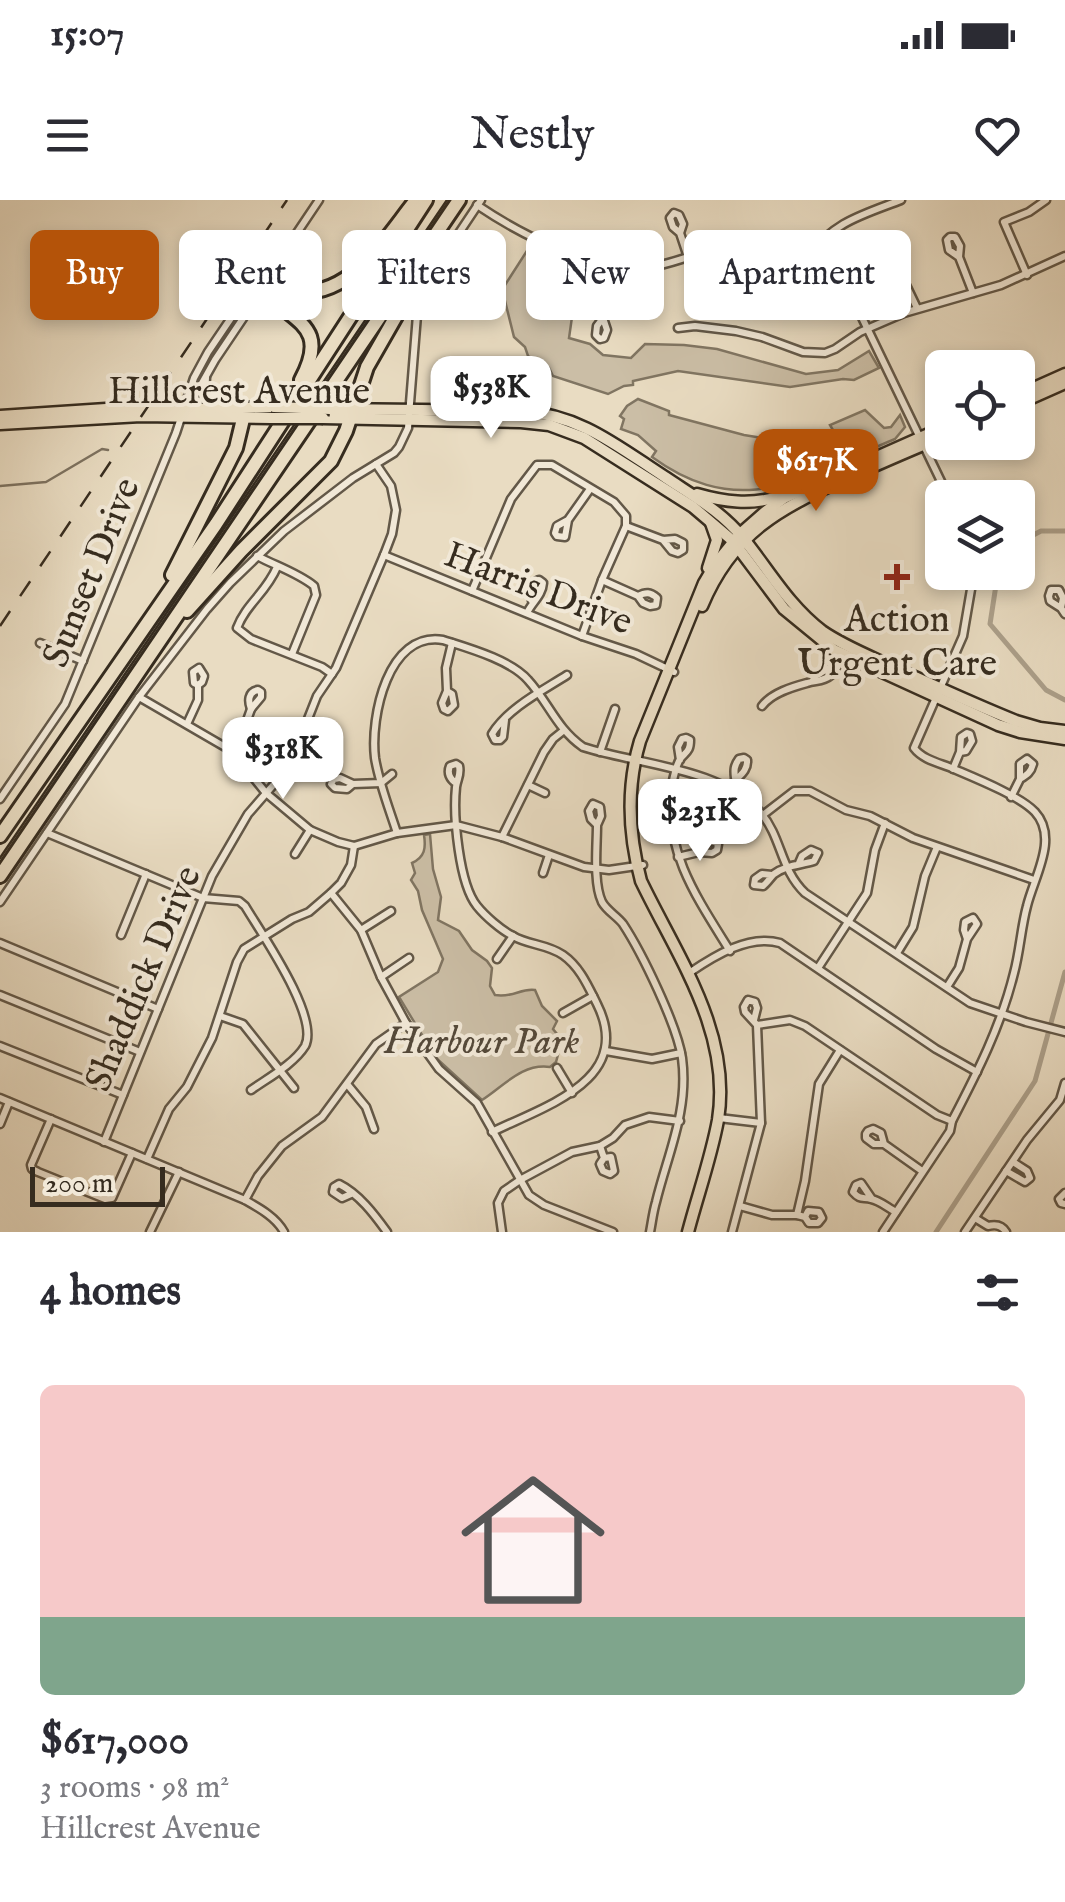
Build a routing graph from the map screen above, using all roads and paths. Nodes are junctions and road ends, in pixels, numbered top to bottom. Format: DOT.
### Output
graph roads {
  1 [pos="318,200"];
  2 [pos="416,200"];
  3 [pos="426,200"];
  4 [pos="459,200"];
  5 [pos="902,200"];
  6 [pos="1046,200"];
  7 [pos="479,203"];
  8 [pos="885,203"];
  9 [pos="298,230"];
  10 [pos="439,230"];
  11 [pos="834,230"];
  12 [pos="526,232"];
  13 [pos="680,233"];
  14 [pos="684,245"];
  15 [pos="1065,256"];
  16 [pos="960,257"];
  17 [pos="1027,275"];
  18 [pos="322,288"];
  19 [pos="973,292"];
  20 [pos="911,295"];
  21 [pos="917,308"];
  22 [pos="229,320"];
  23 [pos="243,320"];
  24 [pos="298,320"];
  25 [pos="377,320"];
  26 [pos="394,320"];
  27 [pos="863,320"];
  28 [pos="678,328"];
  29 [pos="868,329"];
  30 [pos="1065,374"];
  31 [pos="206,377"];
  32 [pos="1065,383"];
  33 [pos="1035,387"];
  34 [pos="1035,396"];
  35 [pos="230,408"];
  36 [pos="184,411"];
  37 [pos="272,413"];
  38 [pos="352,414"];
  39 [pos="408,415"];
  40 [pos="0,416"];
  41 [pos="243,418"];
  42 [pos="0,424"];
  43 [pos="925,439"];
  44 [pos="925,440"];
  45 [pos="922,441"];
  46 [pos="256,462"];
  47 [pos="376,464"];
  48 [pos="940,480"];
  49 [pos="590,489"];
  50 [pos="691,492"];
  51 [pos="792,494"];
  52 [pos="706,516"];
  53 [pos="568,520"];
  54 [pos="626,526"];
  55 [pos="663,540"];
  56 [pos="739,541"];
  57 [pos="384,554"];
  58 [pos="257,556"];
  59 [pos="277,567"];
  60 [pos="602,580"];
  61 [pos="704,584"];
  62 [pos="971,590"];
  63 [pos="472,591"];
  64 [pos="638,596"];
  65 [pos="532,600"];
  66 [pos="527,614"];
  67 [pos="166,630"];
  68 [pos="582,636"];
  69 [pos="40,643"];
  70 [pos="452,643"];
  71 [pos="131,649"];
  72 [pos="844,650"];
  73 [pos="292,654"];
  74 [pos="83,661"];
  75 [pos="671,670"];
  76 [pos="332,674"];
  77 [pos="567,674"];
  78 [pos="198,685"];
  79 [pos="447,690"];
  80 [pos="938,692"];
  81 [pos="538,694"];
  82 [pos="139,697"];
  83 [pos="762,706"];
  84 [pos="251,709"];
  85 [pos="615,709"];
  86 [pos="505,720"];
  87 [pos="187,724"];
  88 [pos="1065,731"];
  89 [pos="563,732"];
  90 [pos="1065,739"];
  91 [pos="232,751"];
  92 [pos="600,752"];
  93 [pos="960,752"];
  94 [pos="680,760"];
  95 [pos="637,762"];
  96 [pos="953,769"];
  97 [pos="676,771"];
  98 [pos="392,774"];
  99 [pos="735,778"];
  100 [pos="1020,778"];
  101 [pos="381,783"];
  102 [pos="456,783"];
  103 [pos="353,784"];
  104 [pos="528,785"];
  105 [pos="730,787"];
  106 [pos="546,793"];
  107 [pos="266,794"];
  108 [pos="1011,796"];
  109 [pos="0,799"];
  110 [pos="763,815"];
  111 [pos="885,823"];
  112 [pos="456,825"];
  113 [pos="597,825"];
  114 [pos="310,830"];
  115 [pos="47,832"];
  116 [pos="397,832"];
  117 [pos="0,836"];
  118 [pos="502,837"];
  119 [pos="354,846"];
  120 [pos="937,847"];
  121 [pos="698,852"];
  122 [pos="295,854"];
  123 [pos="549,855"];
  124 [pos="678,857"];
  125 [pos="799,862"];
  126 [pos="640,865"];
  127 [pos="786,868"];
  128 [pos="598,869"];
  129 [pos="543,873"];
  130 [pos="146,874"];
  131 [pos="772,875"];
  132 [pos="0,876"];
  133 [pos="1034,880"];
  134 [pos="331,893"];
  135 [pos="204,898"];
  136 [pos="0,902"];
  137 [pos="391,911"];
  138 [pos="849,922"];
  139 [pos="361,930"];
  140 [pos="121,934"];
  141 [pos="262,936"];
  142 [pos="513,936"];
  143 [pos="967,939"];
  144 [pos="0,943"];
  145 [pos="730,951"];
  146 [pos="897,953"];
  147 [pos="409,958"];
  148 [pos="497,959"];
  149 [pos="818,968"];
  150 [pos="690,972"];
  151 [pos="381,977"];
  152 [pos="947,987"];
  153 [pos="0,996"];
  154 [pos="593,996"];
  155 [pos="158,1009"];
  156 [pos="563,1013"];
  157 [pos="1001,1014"];
  158 [pos="220,1016"];
  159 [pos="406,1023"];
  160 [pos="1062,1031"];
  161 [pos="0,1046"];
  162 [pos="840,1050"];
  163 [pos="606,1051"];
  164 [pos="140,1052"];
  165 [pos="681,1053"];
  166 [pos="558,1068"];
  167 [pos="280,1070"];
  168 [pos="978,1072"];
  169 [pos="347,1084"];
  170 [pos="1065,1084"];
  171 [pos="294,1088"];
  172 [pos="251,1090"];
  173 [pos="572,1093"];
  174 [pos="123,1094"];
  175 [pos="0,1098"];
  176 [pos="9,1102"];
  177 [pos="721,1118"];
  178 [pos="51,1119"];
  179 [pos="952,1121"];
  180 [pos="680,1122"];
  181 [pos="761,1123"];
  182 [pos="0,1124"];
  183 [pos="374,1129"];
  184 [pos="492,1132"];
  185 [pos="104,1142"];
  186 [pos="884,1144"];
  187 [pos="600,1146"];
  188 [pos="132,1153"];
  189 [pos="604,1158"];
  190 [pos="148,1159"];
  191 [pos="1013,1162"];
  192 [pos="922,1170"];
  193 [pos="1006,1171"];
  194 [pos="179,1172"];
  195 [pos="520,1180"];
  196 [pos="351,1194"];
  197 [pos="1065,1194"];
  198 [pos="872,1199"];
  199 [pos="245,1200"];
  200 [pos="1065,1204"];
  201 [pos="740,1206"];
  202 [pos="896,1212"];
  203 [pos="975,1218"];
  204 [pos="990,1229"];
  205 [pos="150,1232"];
  206 [pos="284,1232"];
  207 [pos="387,1232"];
  208 [pos="502,1232"];
  209 [pos="613,1232"];
  210 [pos="650,1232"];
  211 [pos="691,1232"];
  212 [pos="732,1232"];
  213 [pos="884,1232"];
  214 [pos="965,1232"];
  215 [pos="1006,1232"];
  1 -- 9 [label="street"];
  2 -- 18 [label="highway"];
  3 -- 46 [label="highway"];
  4 -- 10 [label="highway"];
  5 -- 8 [label="street"];
  6 -- 17 [label="street"];
  7 -- 12 [label="street"];
  7 -- 39 [label="street"];
  8 -- 11 [label="street"];
  13 -- 14 [label="street"];
  15 -- 17 [label="street"];
  16 -- 19 [label="street"];
  17 -- 19 [label="street"];
  19 -- 21 [label="street"];
  20 -- 21 [label="street"];
  21 -- 29 [label="street"];
  22 -- 36 [label="street"];
  23 -- 31 [label="street"];
  24 -- 46 [label="highway"];
  25 -- 67 [label="highway"];
  26 -- 38 [label="highway"];
  27 -- 29 [label="street"];
  28 -- 29 [label="street"];
  29 -- 45 [label="street"];
  30 -- 33 [label="main road"];
  31 -- 35 [label="street"];
  31 -- 36 [label="street"];
  32 -- 34 [label="main road"];
  35 -- 36 [label="main road, Hillcrest Avenue"];
  35 -- 37 [label="main road, Hillcrest Avenue"];
  36 -- 40 [label="main road, Hillcrest Avenue"];
  36 -- 41 [label="main road, Hillcrest Avenue"];
  36 -- 42 [label="main road, Hillcrest Avenue"];
  36 -- 74 [label="street, Sunset Drive"];
  37 -- 38 [label="main road, Hillcrest Avenue, bridge"];
  37 -- 41 [label="main road, Hillcrest Avenue"];
  38 -- 39 [label="main road, Hillcrest Avenue"];
  38 -- 67 [label="highway"];
  39 -- 47 [label="street"];
  39 -- 50 [label="main road, Hillcrest Avenue"];
  39 -- 52 [label="main road, Hillcrest Avenue"];
  41 -- 71 [label="highway"];
  43 -- 45 [label="main road"];
  44 -- 45 [label="main road"];
  45 -- 48 [label="street"];
  45 -- 51 [label="main road"];
  45 -- 56 [label="main road"];
  46 -- 71 [label="highway"];
  47 -- 57 [label="street, Shaddick Drive"];
  47 -- 58 [label="street"];
  49 -- 53 [label="street"];
  49 -- 54 [label="street"];
  49 -- 63 [label="street"];
  50 -- 51 [label="main road"];
  50 -- 56 [label="main road, Hillcrest Avenue"];
  51 -- 56 [label="main road"];
  52 -- 56 [label="main road, Hillcrest Avenue"];
  52 -- 61 [label="main road"];
  54 -- 55 [label="street"];
  54 -- 60 [label="street"];
  56 -- 61 [label="main road"];
  56 -- 72 [label="main road"];
  56 -- 75 [label="main road"];
  57 -- 63 [label="street, Harris Drive"];
  57 -- 76 [label="street, Shaddick Drive"];
  58 -- 59 [label="street"];
  58 -- 82 [label="street"];
  59 -- 73 [label="street"];
  59 -- 73 [label="street"];
  60 -- 64 [label="street"];
  60 -- 68 [label="street"];
  61 -- 75 [label="main road"];
  62 -- 80 [label="street"];
  63 -- 66 [label="street, Harris Drive"];
  65 -- 66 [label="street"];
  66 -- 68 [label="street, Harris Drive"];
  67 -- 132 [label="highway"];
  68 -- 75 [label="street, Harris Drive"];
  69 -- 74 [label="street"];
  70 -- 79 [label="street"];
  70 -- 81 [label="street"];
  70 -- 101 [label="street"];
  71 -- 117 [label="highway"];
  72 -- 80 [label="main road"];
  72 -- 83 [label="street"];
  73 -- 76 [label="street"];
  74 -- 109 [label="street, Sunset Drive"];
  75 -- 95 [label="main road"];
  76 -- 107 [label="street, Shaddick Drive"];
  77 -- 81 [label="street"];
  78 -- 87 [label="street"];
  80 -- 88 [label="main road"];
  80 -- 90 [label="main road"];
  80 -- 96 [label="street"];
  81 -- 86 [label="street"];
  81 -- 89 [label="street"];
  82 -- 87 [label="street"];
  82 -- 115 [label="street"];
  84 -- 91 [label="street"];
  85 -- 92 [label="street"];
  87 -- 91 [label="street"];
  89 -- 92 [label="street"];
  89 -- 104 [label="street"];
  91 -- 107 [label="street"];
  92 -- 95 [label="street"];
  93 -- 96 [label="street"];
  94 -- 97 [label="street"];
  95 -- 97 [label="street"];
  95 -- 126 [label="main road"];
  96 -- 108 [label="street"];
  97 -- 105 [label="street"];
  97 -- 124 [label="street"];
  98 -- 101 [label="street"];
  99 -- 105 [label="street"];
  100 -- 108 [label="street"];
  101 -- 103 [label="street"];
  101 -- 116 [label="street"];
  102 -- 112 [label="street"];
  104 -- 106 [label="street"];
  104 -- 118 [label="street"];
  105 -- 110 [label="street"];
  107 -- 114 [label="street"];
  107 -- 135 [label="street, Shaddick Drive"];
  108 -- 133 [label="street"];
  110 -- 111 [label="street"];
  110 -- 127 [label="street"];
  111 -- 120 [label="street"];
  111 -- 138 [label="street"];
  112 -- 116 [label="street"];
  112 -- 118 [label="street"];
  112 -- 142 [label="street"];
  113 -- 128 [label="street"];
  114 -- 119 [label="street"];
  114 -- 122 [label="street"];
  115 -- 130 [label="street"];
  115 -- 136 [label="street"];
  116 -- 119 [label="street"];
  118 -- 123 [label="street"];
  119 -- 134 [label="street"];
  120 -- 133 [label="street"];
  120 -- 146 [label="street"];
  121 -- 124 [label="street"];
  123 -- 128 [label="street"];
  123 -- 129 [label="street"];
  124 -- 145 [label="street"];
  125 -- 127 [label="street"];
  126 -- 128 [label="street"];
  126 -- 150 [label="main road"];
  127 -- 131 [label="street"];
  127 -- 138 [label="street"];
  128 -- 165 [label="street"];
  130 -- 135 [label="street"];
  130 -- 140 [label="street"];
  133 -- 157 [label="street"];
  134 -- 139 [label="street"];
  134 -- 141 [label="street"];
  135 -- 141 [label="street"];
  135 -- 155 [label="street, Shaddick Drive"];
  137 -- 139 [label="street"];
  138 -- 146 [label="street"];
  138 -- 149 [label="street"];
  139 -- 151 [label="street"];
  141 -- 158 [label="street"];
  141 -- 167 [label="street"];
  142 -- 148 [label="street"];
  142 -- 154 [label="street"];
  143 -- 152 [label="street"];
  144 -- 155 [label="street"];
  145 -- 149 [label="street"];
  145 -- 150 [label="street"];
  146 -- 152 [label="street"];
  147 -- 151 [label="street"];
  149 -- 168 [label="street"];
  150 -- 177 [label="main road"];
  151 -- 159 [label="street"];
  152 -- 157 [label="street"];
  153 -- 164 [label="street"];
  154 -- 156 [label="street"];
  154 -- 163 [label="street"];
  155 -- 164 [label="street, Shaddick Drive"];
  157 -- 160 [label="street"];
  157 -- 168 [label="street"];
  158 -- 167 [label="street"];
  158 -- 190 [label="street"];
  159 -- 169 [label="street"];
  159 -- 184 [label="street"];
  161 -- 174 [label="street"];
  162 -- 179 [label="street"];
  162 -- 181 [label="street"];
  162 -- 201 [label="street"];
  163 -- 165 [label="street"];
  163 -- 173 [label="street"];
  164 -- 174 [label="street, Shaddick Drive"];
  165 -- 180 [label="street"];
  166 -- 173 [label="street"];
  167 -- 171 [label="street"];
  167 -- 172 [label="street"];
  168 -- 179 [label="street"];
  169 -- 183 [label="street"];
  169 -- 199 [label="street"];
  170 -- 191 [label="street"];
  173 -- 184 [label="street"];
  174 -- 185 [label="street, Shaddick Drive"];
  175 -- 176 [label="street"];
  176 -- 178 [label="street"];
  176 -- 182 [label="street"];
  177 -- 181 [label="street"];
  177 -- 211 [label="main road"];
  178 -- 185 [label="street"];
  178 -- 188 [label="street"];
  179 -- 192 [label="street"];
  180 -- 187 [label="street"];
  180 -- 210 [label="street"];
  181 -- 201 [label="street"];
  184 -- 195 [label="street"];
  185 -- 188 [label="street"];
  186 -- 192 [label="street"];
  187 -- 189 [label="street"];
  187 -- 195 [label="street"];
  188 -- 190 [label="street"];
  190 -- 194 [label="street"];
  191 -- 193 [label="street"];
  191 -- 193 [label="street"];
  192 -- 202 [label="street"];
  193 -- 203 [label="street"];
  194 -- 199 [label="street"];
  194 -- 205 [label="street"];
  195 -- 208 [label="street"];
  195 -- 209 [label="street"];
  196 -- 207 [label="street"];
  197 -- 200 [label="street"];
  198 -- 202 [label="street"];
  199 -- 206 [label="street"];
  201 -- 212 [label="street"];
  202 -- 213 [label="street"];
  203 -- 204 [label="street"];
  203 -- 214 [label="street"];
  204 -- 215 [label="street"];
}
